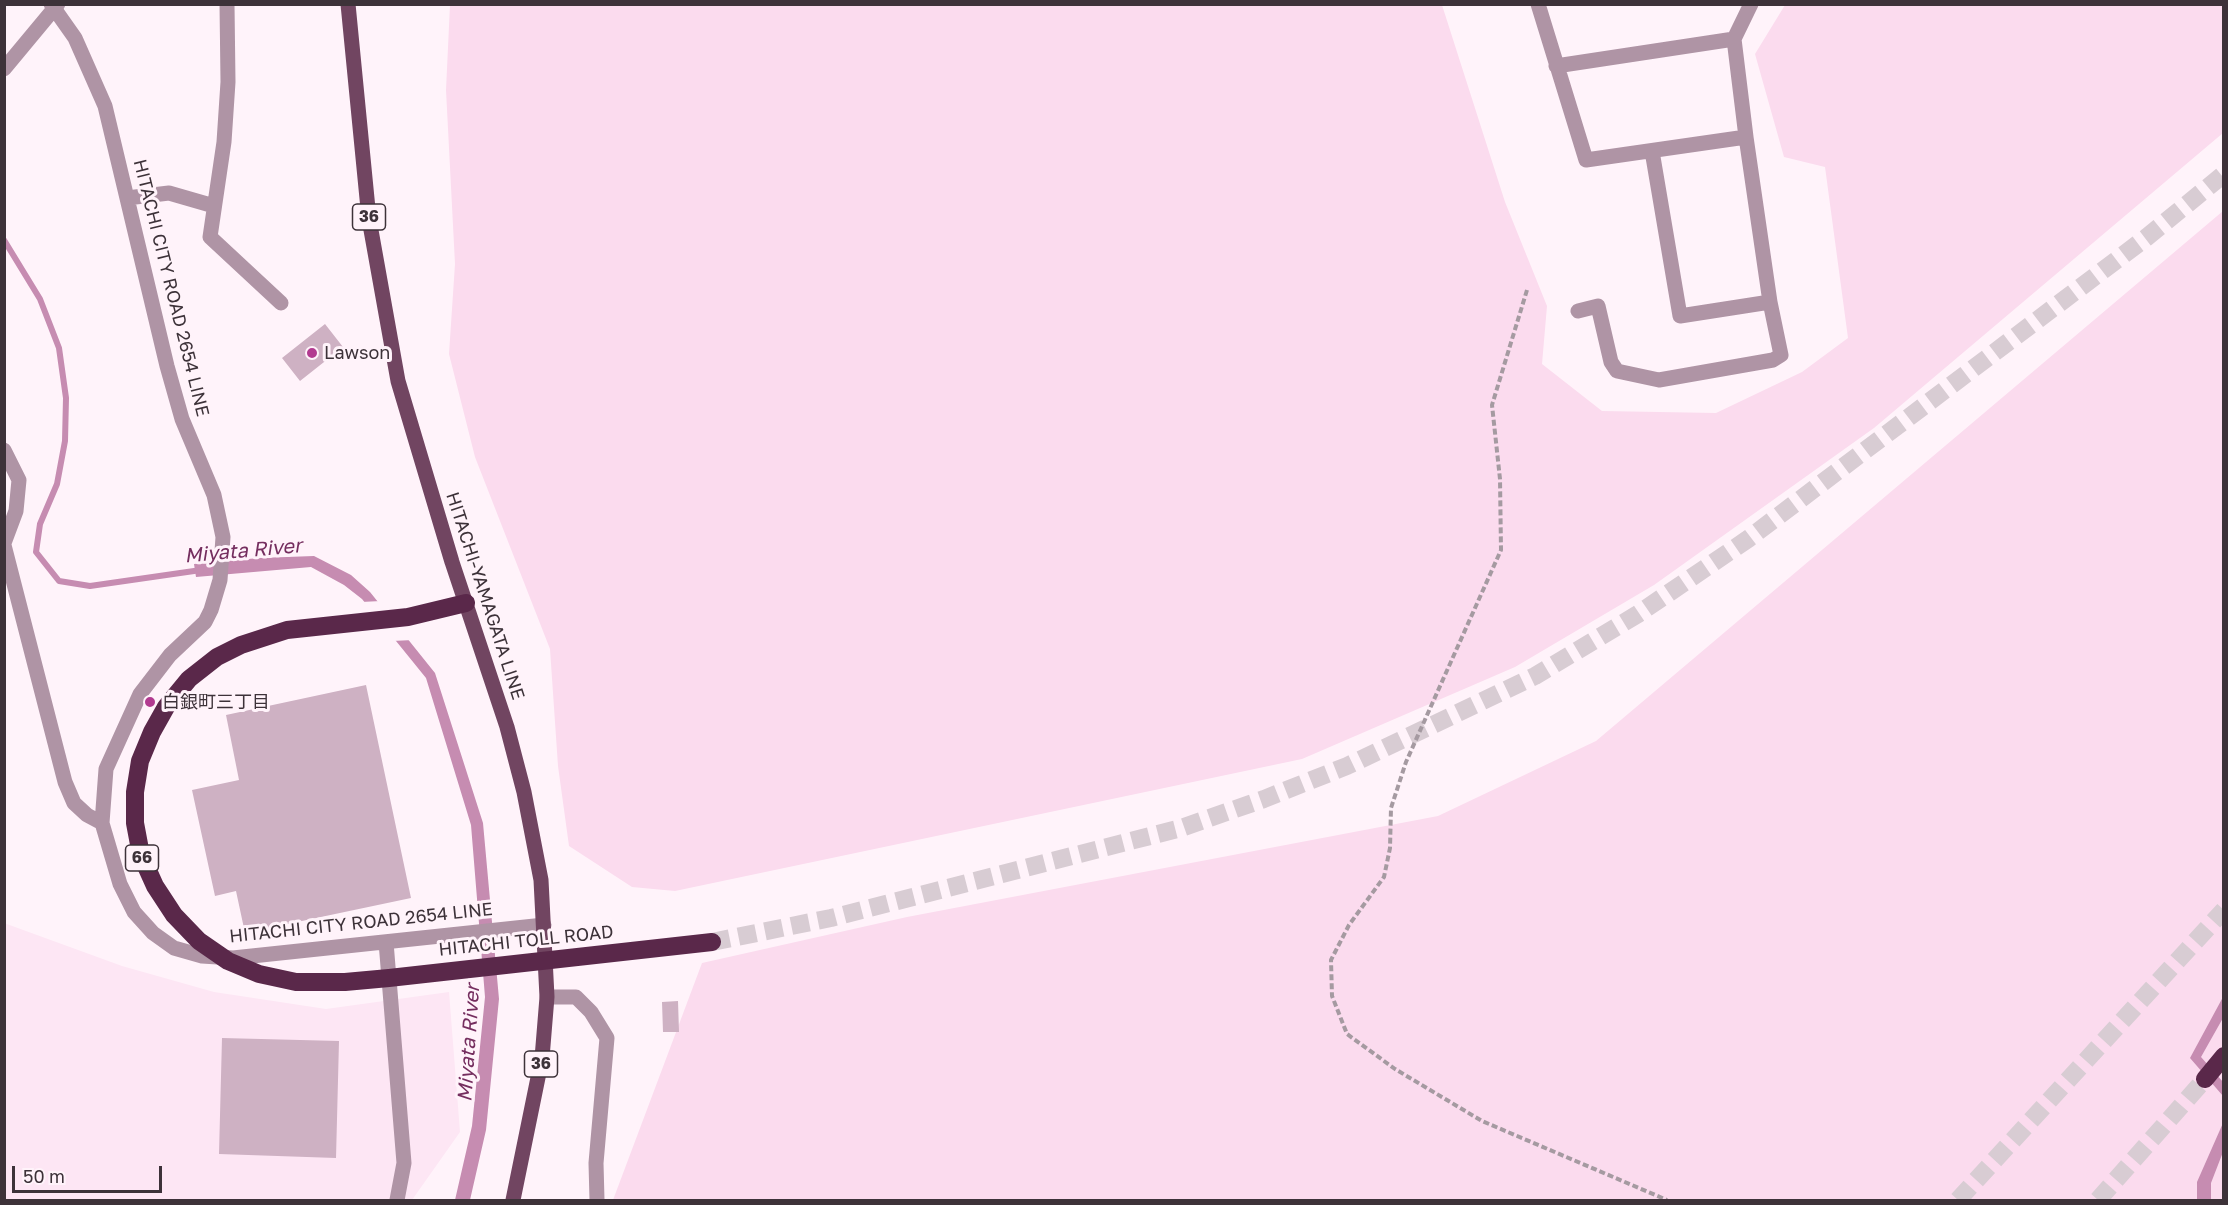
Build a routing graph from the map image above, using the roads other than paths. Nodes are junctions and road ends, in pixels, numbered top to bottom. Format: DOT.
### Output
graph roads {
  1 [pos="227,4"];
  2 [pos="348,4"];
  3 [pos="1538,4"];
  4 [pos="1750,4"];
  5 [pos="54,6"];
  6 [pos="1734,39"];
  7 [pos="1556,66"];
  8 [pos="4,69"];
  9 [pos="1746,137"];
  10 [pos="1652,151"];
  11 [pos="127,198"];
  12 [pos="214,206"];
  13 [pos="1770,302"];
  14 [pos="281,303"];
  15 [pos="1578,311"];
  16 [pos="4,450"];
  17 [pos="4,544"];
  18 [pos="466,603"];
  19 [pos="102,823"];
  20 [pos="544,925"];
  21 [pos="386,942"];
  22 [pos="712,942"];
  23 [pos="547,997"];
  24 [pos="2223,1056"];
  25 [pos="2205,1079"];
  26 [pos="397,1200"];
  27 [pos="513,1200"];
  28 [pos="597,1200"];
  1 -- 12 [label="street"];
  2 -- 18 [label="main road, HITACHI-YAMAGATA LINE / 36"];
  3 -- 7 [label="street"];
  4 -- 6 [label="street"];
  5 -- 8 [label="street"];
  5 -- 11 [label="street, HITACHI CITY ROAD 2654 LINE"];
  6 -- 7 [label="street"];
  6 -- 9 [label="street"];
  7 -- 10 [label="street"];
  9 -- 10 [label="street"];
  9 -- 13 [label="street"];
  10 -- 13 [label="street"];
  11 -- 12 [label="street"];
  11 -- 19 [label="street, HITACHI CITY ROAD 2654 LINE"];
  12 -- 14 [label="street"];
  13 -- 15 [label="street"];
  16 -- 17 [label="street"];
  17 -- 19 [label="street"];
  18 -- 20 [label="main road, HITACHI-YAMAGATA LINE / 36"];
  18 -- 22 [label="highway, HITACHI TOLL ROAD / 66"];
  19 -- 21 [label="street, HITACHI CITY ROAD 2654 LINE"];
  20 -- 21 [label="street, HITACHI CITY ROAD 2654 LINE"];
  20 -- 23 [label="main road, HITACHI-YAMAGATA LINE / 36"];
  21 -- 26 [label="street"];
  23 -- 27 [label="main road, HITACHI-YAMAGATA LINE / 36"];
  23 -- 28 [label="street"];
  24 -- 25 [label="highway"];
}
